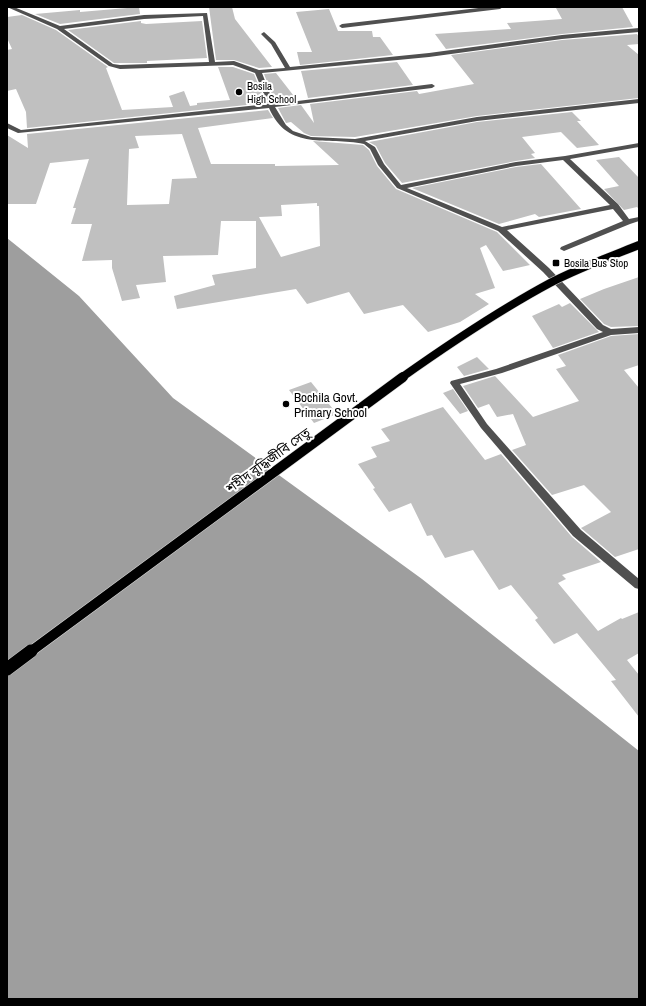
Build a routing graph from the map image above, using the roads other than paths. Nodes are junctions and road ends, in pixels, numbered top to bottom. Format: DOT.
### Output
graph roads {
  1 [pos="9,7"];
  2 [pos="205,7"];
  3 [pos="500,7"];
  4 [pos="205,14"];
  5 [pos="342,26"];
  6 [pos="59,28"];
  7 [pos="639,30"];
  8 [pos="264,34"];
  9 [pos="212,63"];
  10 [pos="288,68"];
  11 [pos="258,72"];
  12 [pos="432,86"];
  13 [pos="639,101"];
  14 [pos="271,106"];
  15 [pos="7,125"];
  16 [pos="357,140"];
  17 [pos="639,145"];
  18 [pos="565,158"];
  19 [pos="399,187"];
  20 [pos="615,206"];
  21 [pos="639,219"];
  22 [pos="627,222"];
  23 [pos="501,229"];
  24 [pos="639,245"];
  25 [pos="564,249"];
  26 [pos="639,330"];
  27 [pos="610,332"];
  28 [pos="639,585"];
  29 [pos="7,669"];
  1 -- 6 [label="street"];
  2 -- 4 [label="street"];
  3 -- 5 [label="street"];
  4 -- 6 [label="street"];
  4 -- 9 [label="street"];
  6 -- 9 [label="street"];
  7 -- 10 [label="street"];
  8 -- 10 [label="street"];
  9 -- 11 [label="street"];
  10 -- 11 [label="street"];
  11 -- 14 [label="street"];
  12 -- 14 [label="street"];
  13 -- 16 [label="street"];
  14 -- 15 [label="street"];
  14 -- 16 [label="street"];
  16 -- 19 [label="street"];
  17 -- 18 [label="street"];
  18 -- 19 [label="street"];
  18 -- 20 [label="street"];
  19 -- 23 [label="street"];
  20 -- 22 [label="street"];
  20 -- 23 [label="street"];
  21 -- 22 [label="street"];
  22 -- 25 [label="street"];
  23 -- 27 [label="street"];
  24 -- 29 [label="main road, শহীদ বুদ্ধিজীবি সেতু, bridge"];
  26 -- 27 [label="street"];
  27 -- 28 [label="street"];
}
